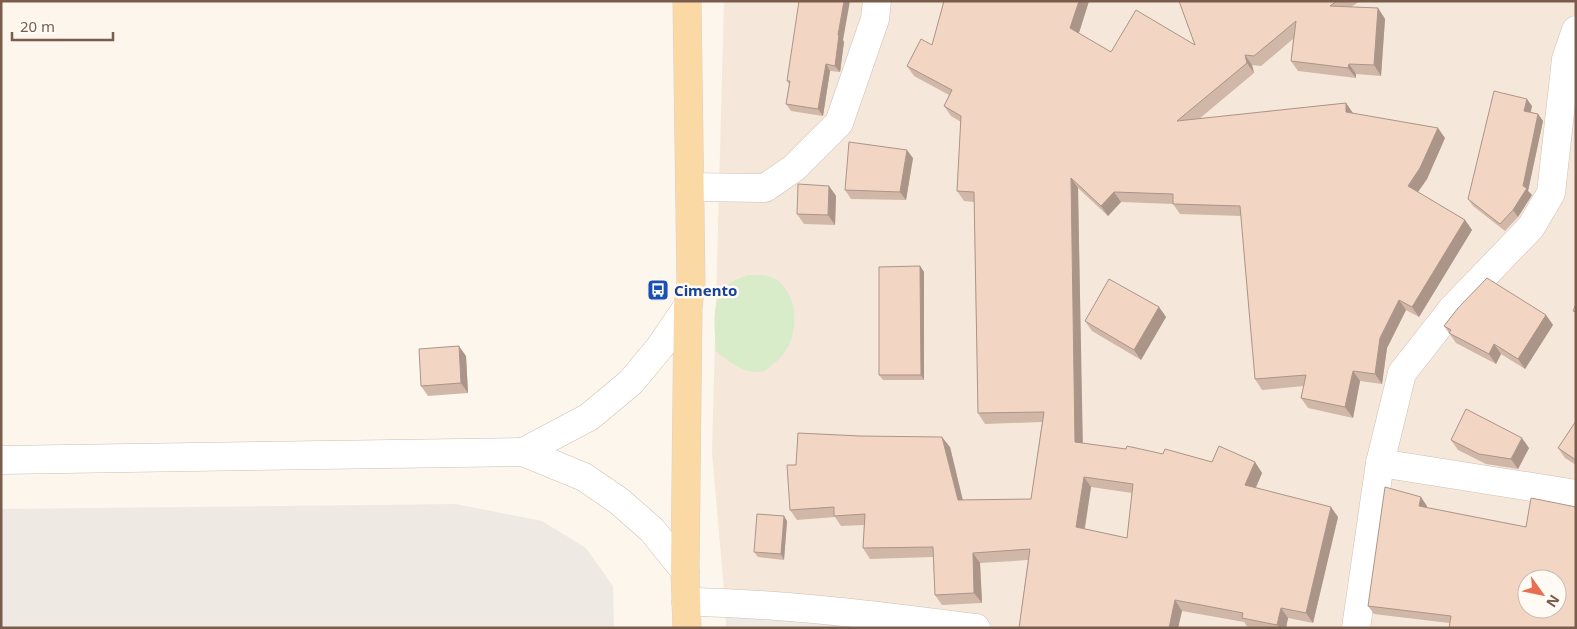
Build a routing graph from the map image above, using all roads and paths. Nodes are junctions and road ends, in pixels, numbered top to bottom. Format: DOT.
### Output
graph roads {
  1 [pos="687,1"];
  2 [pos="877,1"];
  3 [pos="1576,30"];
  4 [pos="690,187"];
  5 [pos="688,306"];
  6 [pos="523,452"];
  7 [pos="1,460"];
  8 [pos="1380,463"];
  9 [pos="1576,494"];
  10 [pos="685,570"];
  11 [pos="686,615"];
  12 [pos="976,628"];
  13 [pos="1356,628"];
  1 -- 4 [label="main road"];
  2 -- 4 [label="street"];
  3 -- 8 [label="street"];
  4 -- 5 [label="main road"];
  5 -- 6 [label="street"];
  5 -- 10 [label="main road"];
  6 -- 7 [label="street"];
  6 -- 10 [label="street"];
  8 -- 9 [label="street"];
  8 -- 13 [label="street"];
  10 -- 11 [label="main road"];
  11 -- 12 [label="street"];
}
